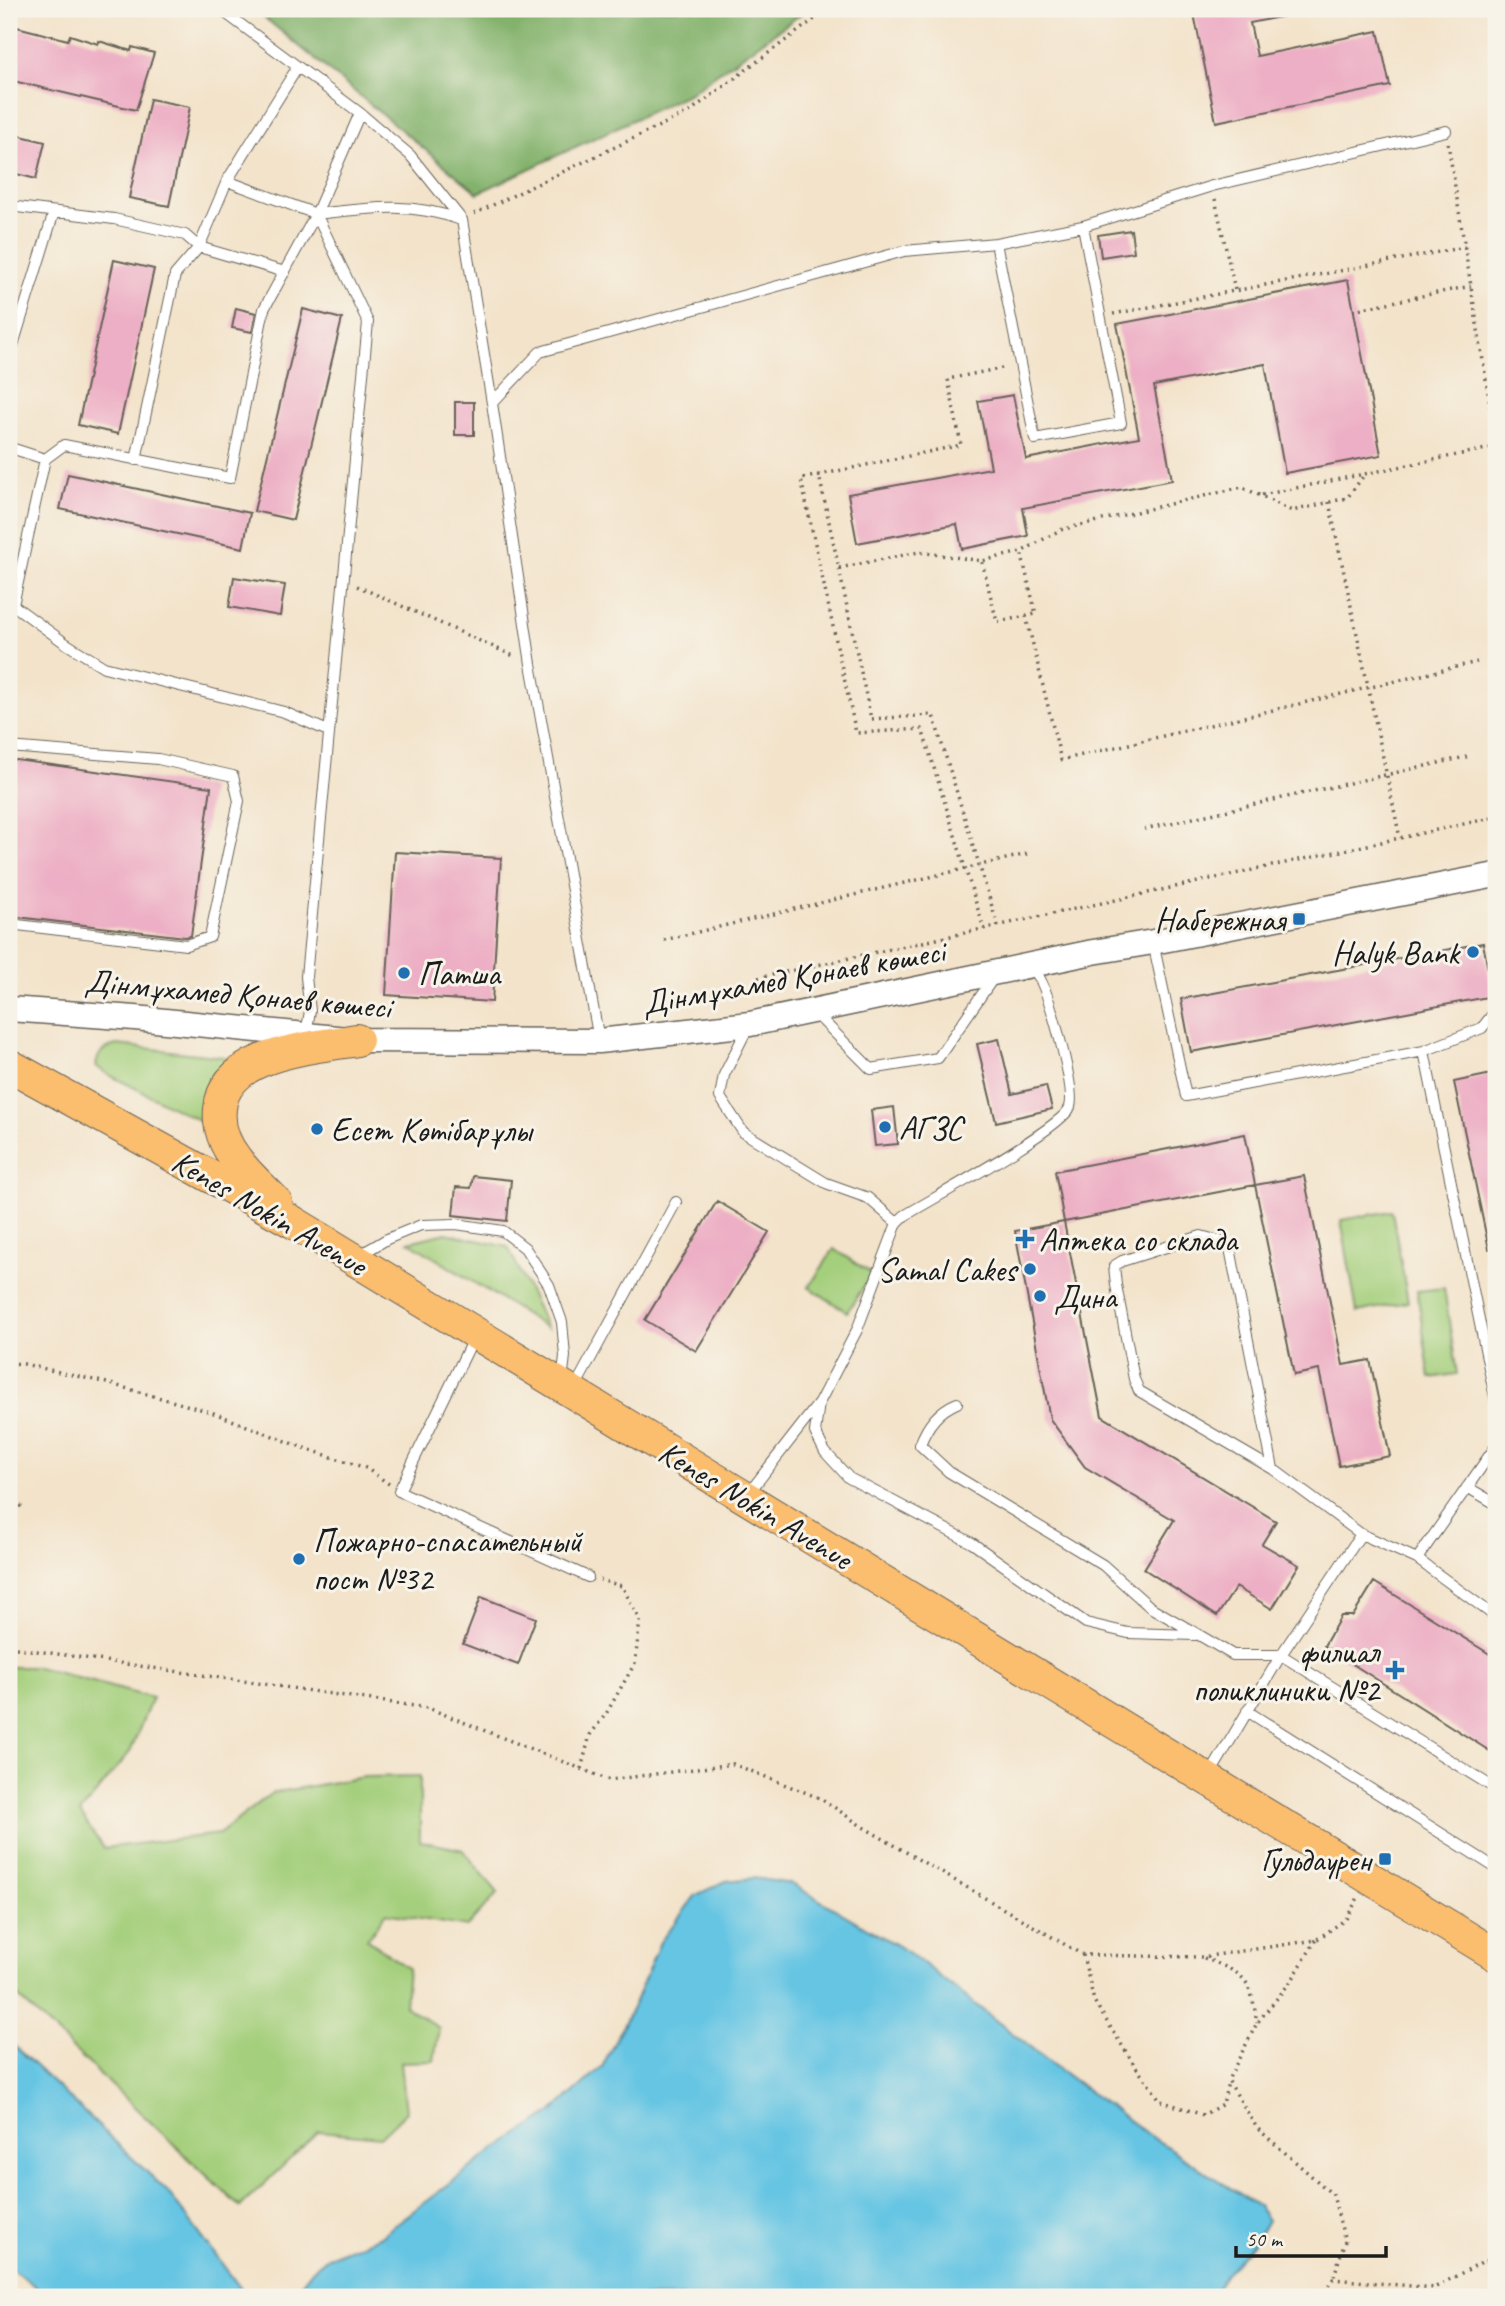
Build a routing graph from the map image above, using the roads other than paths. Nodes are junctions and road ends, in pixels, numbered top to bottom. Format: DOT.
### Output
graph roads {
  1 [pos="220,9"];
  2 [pos="297,68"];
  3 [pos="360,113"];
  4 [pos="1446,131"];
  5 [pos="227,181"];
  6 [pos="9,206"];
  7 [pos="54,212"];
  8 [pos="316,214"];
  9 [pos="462,220"];
  10 [pos="1083,226"];
  11 [pos="996,243"];
  12 [pos="199,247"];
  13 [pos="285,272"];
  14 [pos="9,359"];
  15 [pos="492,403"];
  16 [pos="9,445"];
  17 [pos="46,459"];
  18 [pos="136,460"];
  19 [pos="11,603"];
  20 [pos="328,731"];
  21 [pos="9,747"];
  22 [pos="1496,878"];
  23 [pos="9,924"];
  24 [pos="1153,942"];
  25 [pos="1031,966"];
  26 [pos="996,974"];
  27 [pos="9,1009"];
  28 [pos="1496,1010"];
  29 [pos="812,1011"];
  30 [pos="750,1024"];
  31 [pos="306,1034"];
  32 [pos="356,1040"];
  33 [pos="599,1041"];
  34 [pos="1424,1051"];
  35 [pos="9,1065"];
  36 [pos="676,1202"];
  37 [pos="293,1222"];
  38 [pos="897,1223"];
  39 [pos="353,1258"];
  40 [pos="476,1333"];
  41 [pos="567,1389"];
  42 [pos="1496,1402"];
  43 [pos="819,1403"];
  44 [pos="957,1403"];
  45 [pos="1496,1446"];
  46 [pos="1273,1469"];
  47 [pos="1467,1487"];
  48 [pos="746,1497"];
  49 [pos="1496,1504"];
  50 [pos="1361,1535"];
  51 [pos="1417,1559"];
  52 [pos="587,1577"];
  53 [pos="1496,1617"];
  54 [pos="1199,1636"];
  55 [pos="1281,1655"];
  56 [pos="1247,1711"];
  57 [pos="1207,1778"];
  58 [pos="1496,1789"];
  59 [pos="1496,1868"];
  60 [pos="1496,1955"];
  1 -- 2 [label="lane"];
  2 -- 3 [label="lane"];
  2 -- 5 [label="lane"];
  3 -- 8 [label="lane"];
  3 -- 9 [label="lane"];
  4 -- 10 [label="lane"];
  5 -- 8 [label="lane"];
  5 -- 12 [label="lane"];
  6 -- 7 [label="lane"];
  7 -- 12 [label="lane"];
  7 -- 14 [label="lane"];
  8 -- 9 [label="lane"];
  8 -- 13 [label="lane"];
  8 -- 20 [label="lane"];
  9 -- 15 [label="lane"];
  10 -- 11 [label="lane"];
  10 -- 11 [label="lane"];
  11 -- 15 [label="lane"];
  12 -- 13 [label="lane"];
  12 -- 18 [label="lane"];
  13 -- 18 [label="lane"];
  15 -- 33 [label="lane"];
  16 -- 17 [label="lane"];
  17 -- 18 [label="lane"];
  17 -- 19 [label="lane"];
  19 -- 20 [label="lane"];
  20 -- 31 [label="lane"];
  21 -- 23 [label="lane"];
  22 -- 24 [label="street, Дінмұхамед Қонаев көшесі"];
  24 -- 25 [label="street, Дінмұхамед Қонаев көшесі"];
  24 -- 34 [label="lane"];
  25 -- 26 [label="street, Дінмұхамед Қонаев көшесі"];
  25 -- 38 [label="lane"];
  26 -- 29 [label="street, Дінмұхамед Қонаев көшесі"];
  26 -- 29 [label="lane"];
  27 -- 31 [label="street, Дінмұхамед Қонаев көшесі"];
  28 -- 34 [label="lane"];
  29 -- 30 [label="street, Дінмұхамед Қонаев көшесі"];
  30 -- 33 [label="street, Дінмұхамед Қонаев көшесі"];
  30 -- 38 [label="lane"];
  31 -- 32 [label="street, Дінмұхамед Қонаев көшесі"];
  32 -- 33 [label="street, Дінмұхамед Қонаев көшесі"];
  32 -- 37 [label="highway"];
  34 -- 42 [label="lane"];
  35 -- 37 [label="highway, Kenes Nokin Avenue"];
  36 -- 41 [label="lane"];
  37 -- 39 [label="highway, Kenes Nokin Avenue"];
  38 -- 43 [label="lane"];
  39 -- 40 [label="highway, Kenes Nokin Avenue"];
  39 -- 41 [label="lane"];
  40 -- 41 [label="highway, Kenes Nokin Avenue"];
  40 -- 52 [label="lane"];
  41 -- 48 [label="highway, Kenes Nokin Avenue"];
  43 -- 48 [label="lane"];
  43 -- 54 [label="lane"];
  44 -- 54 [label="lane"];
  45 -- 47 [label="lane"];
  46 -- 46 [label="lane"];
  46 -- 50 [label="lane"];
  47 -- 49 [label="lane"];
  47 -- 51 [label="lane"];
  48 -- 57 [label="highway, Kenes Nokin Avenue"];
  50 -- 51 [label="lane"];
  50 -- 55 [label="lane"];
  51 -- 53 [label="lane"];
  54 -- 55 [label="lane"];
  55 -- 56 [label="lane"];
  55 -- 58 [label="lane"];
  56 -- 57 [label="lane"];
  56 -- 59 [label="lane"];
  57 -- 60 [label="highway, Kenes Nokin Avenue"];
}
